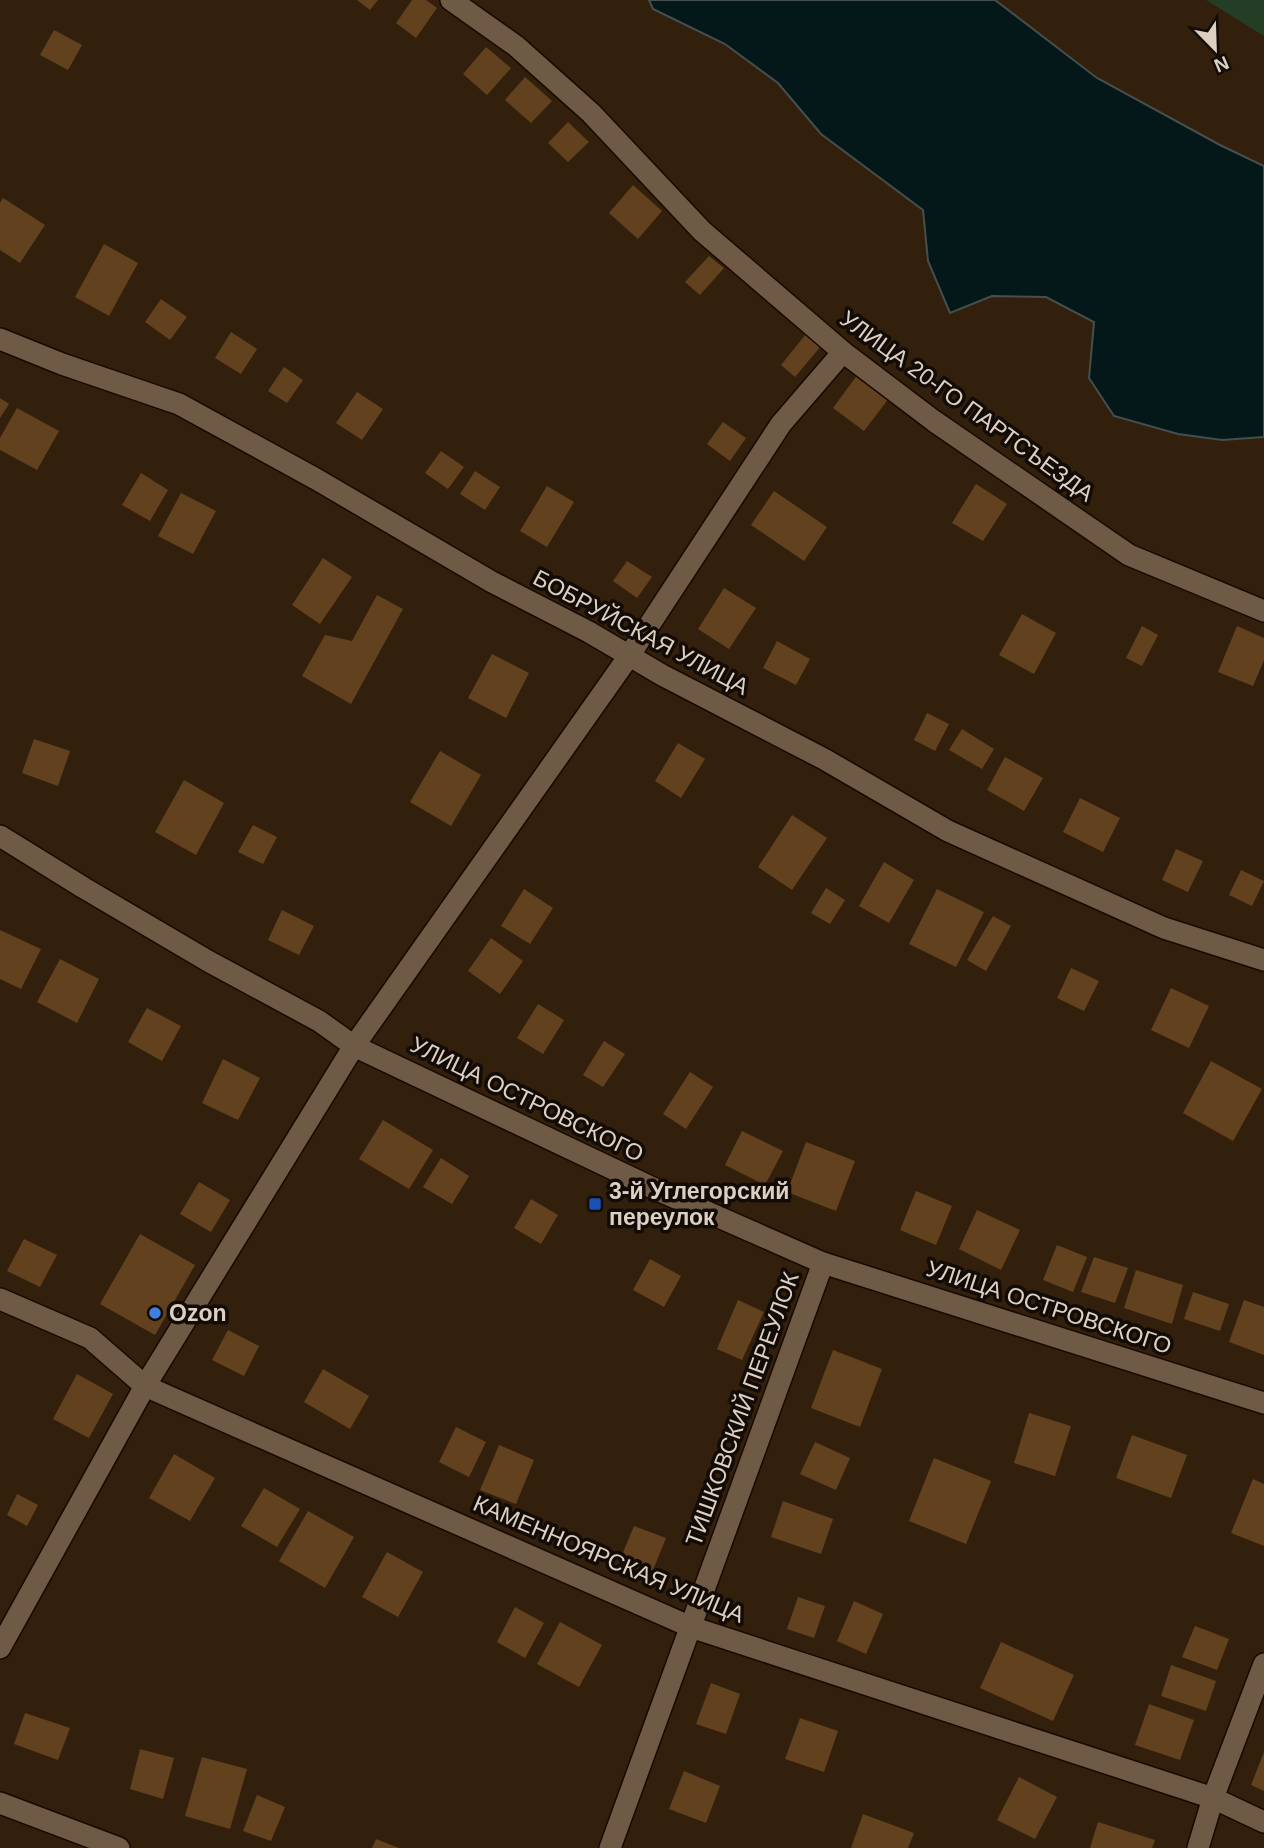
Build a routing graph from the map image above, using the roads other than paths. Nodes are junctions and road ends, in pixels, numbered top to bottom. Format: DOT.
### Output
graph roads {
  1 [pos="452,0"];
  2 [pos="0,339"];
  3 [pos="843,352"];
  4 [pos="1264,611"];
  5 [pos="629,656"];
  6 [pos="0,836"];
  7 [pos="1264,960"];
  8 [pos="354,1046"];
  9 [pos="823,1263"];
  10 [pos="0,1299"];
  11 [pos="145,1386"];
  12 [pos="1264,1403"];
  13 [pos="691,1627"];
  14 [pos="0,1648"];
  15 [pos="1264,1664"];
  16 [pos="1213,1798"];
  17 [pos="0,1803"];
  18 [pos="1264,1822"];
  19 [pos="119,1848"];
  20 [pos="610,1848"];
  21 [pos="1198,1848"];
  1 -- 3 [label="street, УЛИЦА 20-ГО ПАРТСЪЕЗДА"];
  2 -- 5 [label="street, БОБРУЙСКАЯ УЛИЦА"];
  3 -- 4 [label="street, УЛИЦА 20-ГО ПАРТСЪЕЗДА"];
  3 -- 5 [label="street"];
  5 -- 7 [label="street, БОБРУЙСКАЯ УЛИЦА"];
  5 -- 8 [label="street"];
  6 -- 8 [label="street, УЛИЦА ОСТРОВСКОГО"];
  8 -- 9 [label="street, УЛИЦА ОСТРОВСКОГО"];
  8 -- 11 [label="street"];
  9 -- 12 [label="street, УЛИЦА ОСТРОВСКОГО"];
  9 -- 13 [label="street, ТИШКОВСКИЙ ПЕРЕУЛОК"];
  10 -- 11 [label="street, КАМЕННОЯРСКАЯ УЛИЦА"];
  11 -- 13 [label="street, КАМЕННОЯРСКАЯ УЛИЦА"];
  11 -- 14 [label="street"];
  13 -- 16 [label="street, КАМЕННОЯРСКАЯ УЛИЦА"];
  13 -- 20 [label="street, ТИШКОВСКИЙ ПЕРЕУЛОК"];
  15 -- 16 [label="street"];
  16 -- 18 [label="street, КАМЕННОЯРСКАЯ УЛИЦА"];
  16 -- 21 [label="street"];
  17 -- 19 [label="street"];
}
